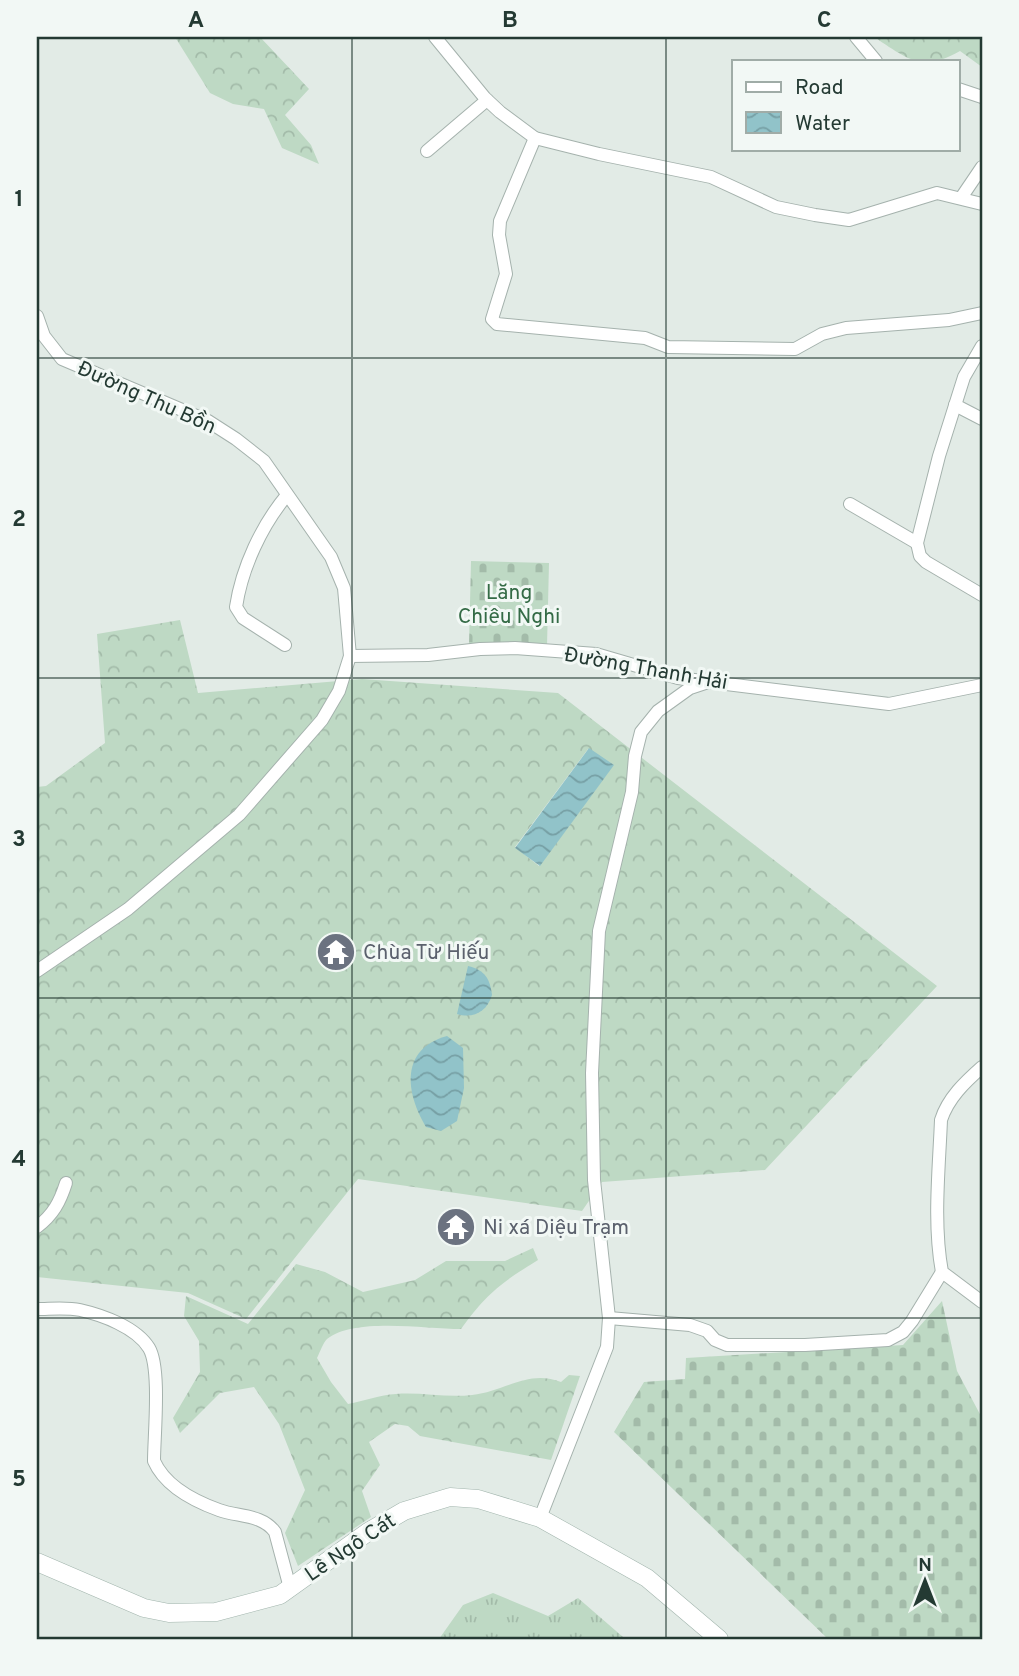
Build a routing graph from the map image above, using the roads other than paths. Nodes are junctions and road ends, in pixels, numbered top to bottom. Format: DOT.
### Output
graph roads {
  1 [pos="435,37"];
  2 [pos="856,37"];
  3 [pos="875,60"];
  4 [pos="960,90"];
  5 [pos="982,97"];
  6 [pos="487,100"];
  7 [pos="535,138"];
  8 [pos="427,151"];
  9 [pos="982,167"];
  10 [pos="961,198"];
  11 [pos="982,204"];
  12 [pos="982,313"];
  13 [pos="37,316"];
  14 [pos="982,346"];
  15 [pos="955,405"];
  16 [pos="982,419"];
  17 [pos="287,495"];
  18 [pos="850,504"];
  19 [pos="917,543"];
  20 [pos="982,595"];
  21 [pos="285,645"];
  22 [pos="350,656"];
  23 [pos="710,681"];
  24 [pos="982,685"];
  25 [pos="37,971"];
  26 [pos="982,1067"];
  27 [pos="66,1183"];
  28 [pos="37,1227"];
  29 [pos="942,1272"];
  30 [pos="982,1302"];
  31 [pos="37,1308"];
  32 [pos="610,1318"];
  33 [pos="540,1518"];
  34 [pos="37,1562"];
  35 [pos="290,1588"];
  36 [pos="719,1639"];
  1 -- 6 [label="street"];
  2 -- 3 [label="street"];
  4 -- 5 [label="street"];
  6 -- 7 [label="street"];
  6 -- 8 [label="street"];
  7 -- 10 [label="street"];
  7 -- 12 [label="street"];
  9 -- 10 [label="street"];
  10 -- 11 [label="street"];
  13 -- 17 [label="street, Đường Thu Bồn"];
  14 -- 15 [label="street"];
  15 -- 16 [label="street"];
  15 -- 19 [label="street"];
  17 -- 21 [label="street"];
  17 -- 22 [label="street, Đường Thu Bồn"];
  18 -- 19 [label="street"];
  19 -- 20 [label="street"];
  22 -- 23 [label="street, Đường Thanh Hải"];
  22 -- 25 [label="street"];
  23 -- 24 [label="street, Đường Thanh Hải"];
  23 -- 32 [label="street"];
  26 -- 29 [label="street"];
  27 -- 28 [label="street"];
  29 -- 30 [label="street"];
  29 -- 32 [label="street"];
  31 -- 35 [label="street"];
  32 -- 33 [label="street"];
  33 -- 35 [label="street, Lê Ngô Cát"];
  33 -- 36 [label="street, Lê Ngô Cát"];
  34 -- 35 [label="street, Lê Ngô Cát"];
}
